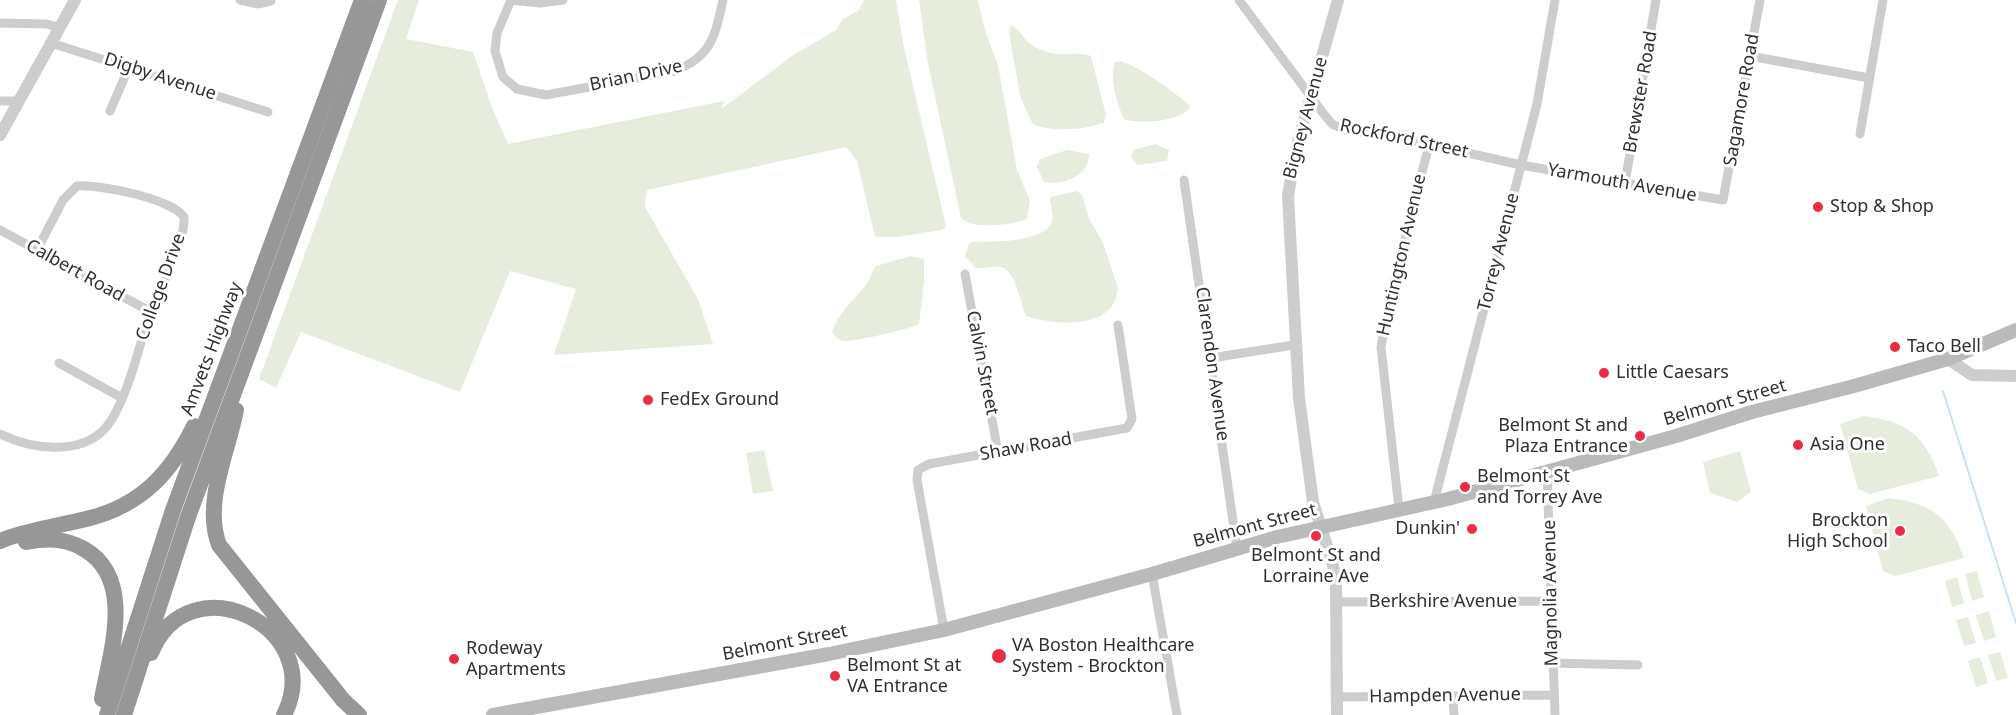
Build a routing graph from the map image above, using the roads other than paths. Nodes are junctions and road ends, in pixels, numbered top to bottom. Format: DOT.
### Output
graph roads {
  1 [pos="75,0"];
  2 [pos="240,0"];
  3 [pos="362,0"];
  4 [pos="379,0"];
  5 [pos="511,0"];
  6 [pos="563,0"];
  7 [pos="723,0"];
  8 [pos="1239,0"];
  9 [pos="1338,0"];
  10 [pos="1555,0"];
  11 [pos="1656,0"];
  12 [pos="1760,0"];
  13 [pos="1883,0"];
  14 [pos="270,2"];
  15 [pos="0,23"];
  16 [pos="60,27"];
  17 [pos="51,43"];
  18 [pos="1750,56"];
  19 [pos="129,67"];
  20 [pos="1869,78"];
  21 [pos="1311,95"];
  22 [pos="0,101"];
  23 [pos="19,101"];
  24 [pos="110,111"];
  25 [pos="268,112"];
  26 [pos="1860,134"];
  27 [pos="0,135"];
  28 [pos="1429,145"];
  29 [pos="1521,165"];
  30 [pos="1184,180"];
  31 [pos="1625,183"];
  32 [pos="1723,200"];
  33 [pos="0,230"];
  34 [pos="37,250"];
  35 [pos="965,274"];
  36 [pos="151,312"];
  37 [pos="1118,325"];
  38 [pos="2016,330"];
  39 [pos="1294,345"];
  40 [pos="240,350"];
  41 [pos="1211,358"];
  42 [pos="1948,359"];
  43 [pos="59,363"];
  44 [pos="2016,376"];
  45 [pos="122,398"];
  46 [pos="0,434"];
  47 [pos="998,452"];
  48 [pos="1547,471"];
  49 [pos="1434,502"];
  50 [pos="1399,509"];
  51 [pos="1322,526"];
  52 [pos="0,541"];
  53 [pos="1237,549"];
  54 [pos="0,552"];
  55 [pos="1152,574"];
  56 [pos="1550,601"];
  57 [pos="1337,603"];
  58 [pos="944,630"];
  59 [pos="1552,663"];
  60 [pos="1638,665"];
  61 [pos="1552,695"];
  62 [pos="1337,697"];
  63 [pos="1453,697"];
  64 [pos="563,709"];
  65 [pos="100,715"];
  66 [pos="107,715"];
  67 [pos="125,715"];
  68 [pos="284,715"];
  69 [pos="359,715"];
  70 [pos="493,715"];
  71 [pos="1176,715"];
  72 [pos="1337,715"];
  73 [pos="1454,715"];
  74 [pos="1555,715"];
  1 -- 16 [label="street"];
  2 -- 14 [label="street"];
  3 -- 40 [label="highway, Amvets Highway"];
  4 -- 40 [label="highway, Amvets Highway"];
  5 -- 6 [label="street"];
  5 -- 7 [label="street, Brian Drive"];
  8 -- 21 [label="street, Rockford Street"];
  9 -- 21 [label="street, Bigney Avenue"];
  10 -- 29 [label="street, Torrey Avenue"];
  11 -- 31 [label="street, Brewster Road"];
  12 -- 18 [label="street, Sagamore Road"];
  13 -- 20 [label="street"];
  15 -- 16 [label="street"];
  16 -- 17 [label="street"];
  17 -- 19 [label="street, Digby Avenue"];
  17 -- 23 [label="street"];
  18 -- 20 [label="street"];
  18 -- 32 [label="street, Sagamore Road"];
  19 -- 24 [label="street"];
  19 -- 25 [label="street, Digby Avenue"];
  20 -- 26 [label="street"];
  21 -- 28 [label="street, Rockford Street"];
  21 -- 39 [label="street, Bigney Avenue"];
  22 -- 23 [label="street"];
  23 -- 27 [label="street"];
  28 -- 29 [label="street, Rockford Street"];
  28 -- 50 [label="street, Huntington Avenue"];
  29 -- 31 [label="street, Yarmouth Avenue"];
  29 -- 49 [label="street, Torrey Avenue"];
  30 -- 41 [label="street, Clarendon Avenue"];
  31 -- 32 [label="street, Yarmouth Avenue"];
  33 -- 34 [label="street, Calbert Road"];
  34 -- 36 [label="street, Calbert Road"];
  34 -- 36 [label="street, College Drive"];
  35 -- 47 [label="street, Calvin Street"];
  36 -- 45 [label="street, College Drive"];
  37 -- 47 [label="street, Shaw Road"];
  38 -- 42 [label="main road, Belmont Street"];
  39 -- 41 [label="street"];
  39 -- 51 [label="street, Bigney Avenue"];
  40 -- 52 [label="highway"];
  40 -- 66 [label="highway, Amvets Highway"];
  40 -- 67 [label="highway, Amvets Highway"];
  40 -- 69 [label="highway"];
  41 -- 53 [label="street, Clarendon Avenue"];
  42 -- 44 [label="street"];
  42 -- 48 [label="main road, Belmont Street"];
  43 -- 45 [label="street"];
  45 -- 46 [label="street, College Drive"];
  47 -- 58 [label="street, Shaw Road"];
  48 -- 49 [label="main road, Belmont Street"];
  48 -- 56 [label="street, Magnolia Avenue"];
  49 -- 50 [label="main road, Belmont Street"];
  50 -- 51 [label="main road, Belmont Street"];
  51 -- 53 [label="main road, Belmont Street"];
  51 -- 57 [label="street, Bigney Avenue"];
  53 -- 55 [label="main road, Belmont Street"];
  54 -- 65 [label="highway"];
  55 -- 58 [label="main road, Belmont Street"];
  55 -- 71 [label="street"];
  56 -- 57 [label="street, Berkshire Avenue"];
  56 -- 59 [label="street, Magnolia Avenue"];
  57 -- 62 [label="street, Bigney Avenue"];
  58 -- 64 [label="main road, Belmont Street"];
  59 -- 60 [label="street"];
  59 -- 61 [label="street, Magnolia Avenue"];
  61 -- 63 [label="street, Hampden Avenue"];
  61 -- 74 [label="street, Magnolia Avenue"];
  62 -- 63 [label="street, Hampden Avenue"];
  62 -- 72 [label="street, Bigney Avenue"];
  63 -- 73 [label="street"];
  64 -- 70 [label="main road, Belmont Street"];
  67 -- 68 [label="highway"];
}
